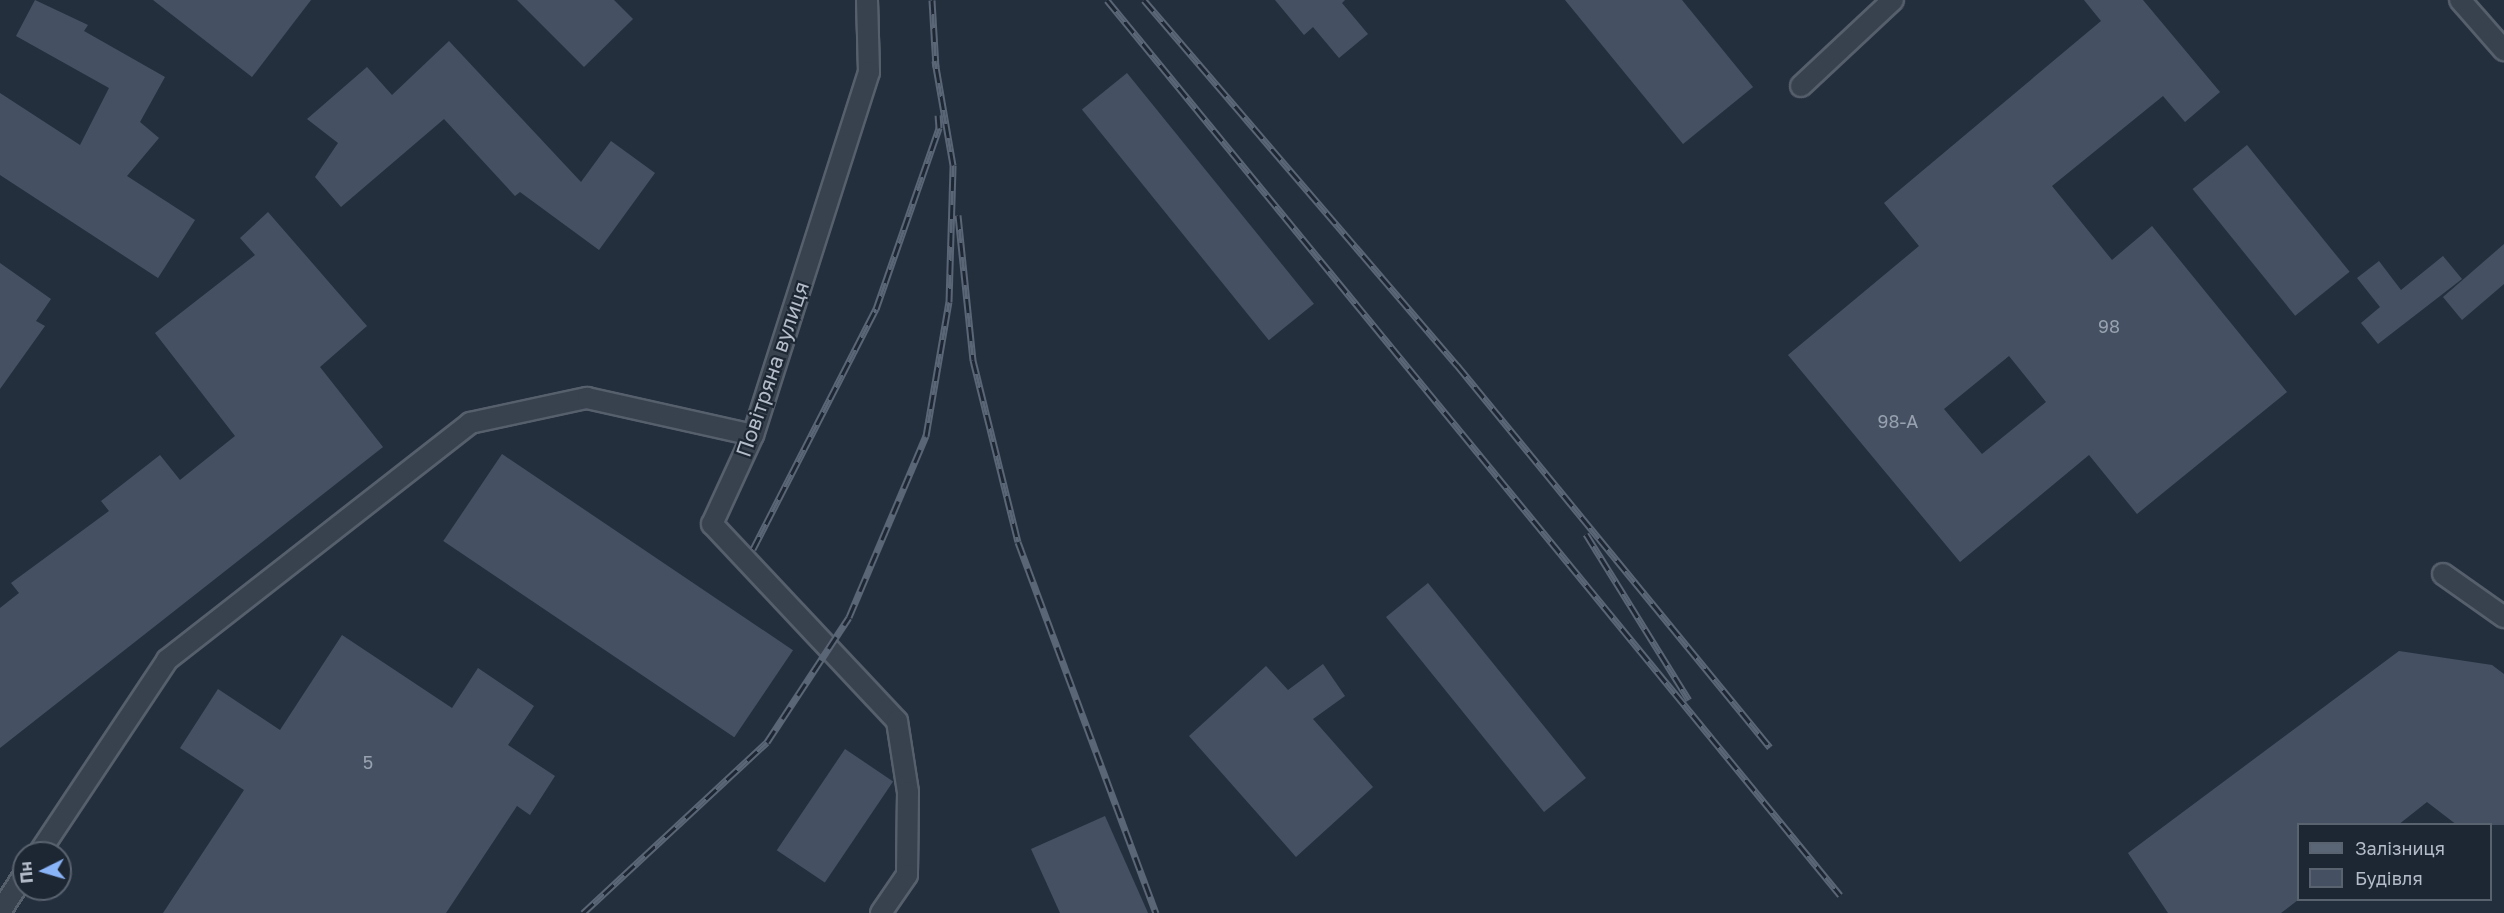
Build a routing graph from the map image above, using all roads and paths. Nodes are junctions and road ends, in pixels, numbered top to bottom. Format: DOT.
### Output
graph roads {
  1 [pos="867,0"];
  2 [pos="1893,0"];
  3 [pos="2460,0"];
  4 [pos="2504,50"];
  5 [pos="1801,86"];
  6 [pos="753,435"];
  7 [pos="2443,574"];
  8 [pos="2504,617"];
  9 [pos="47,841"];
  10 [pos="12,894"];
  11 [pos="0,912"];
  12 [pos="881,913"];
  1 -- 6 [label="lane, Повітряна вулиця"];
  2 -- 5 [label="lane"];
  3 -- 4 [label="lane"];
  6 -- 9 [label="lane"];
  6 -- 12 [label="lane, Повітряна вулиця"];
  7 -- 8 [label="lane"];
  10 -- 11 [label="lane"];
}
